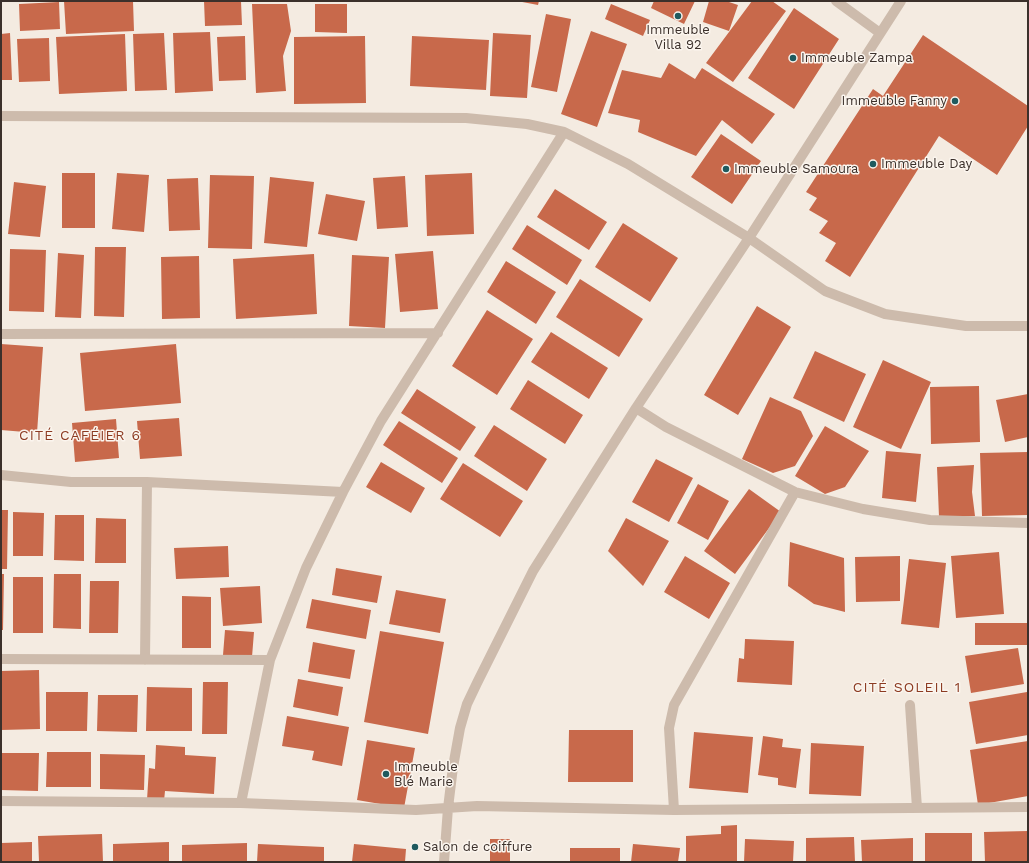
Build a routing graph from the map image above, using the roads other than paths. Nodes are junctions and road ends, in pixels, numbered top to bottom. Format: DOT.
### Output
graph roads {
  1 [pos="836,1"];
  2 [pos="901,1"];
  3 [pos="880,33"];
  4 [pos="1,116"];
  5 [pos="564,132"];
  6 [pos="749,238"];
  7 [pos="1028,326"];
  8 [pos="438,333"];
  9 [pos="1,334"];
  10 [pos="636,408"];
  11 [pos="1,475"];
  12 [pos="147,482"];
  13 [pos="343,492"];
  14 [pos="795,492"];
  15 [pos="1028,523"];
  16 [pos="1,659"];
  17 [pos="145,660"];
  18 [pos="270,660"];
  19 [pos="910,705"];
  20 [pos="1,801"];
  21 [pos="241,803"];
  22 [pos="1028,807"];
  23 [pos="448,808"];
  24 [pos="917,808"];
  25 [pos="674,810"];
  26 [pos="444,862"];
  1 -- 3 [label="street"];
  2 -- 3 [label="street"];
  3 -- 6 [label="street"];
  4 -- 5 [label="street"];
  5 -- 6 [label="street"];
  5 -- 8 [label="street"];
  6 -- 7 [label="street"];
  6 -- 10 [label="street"];
  8 -- 9 [label="street"];
  8 -- 13 [label="street"];
  10 -- 14 [label="street"];
  10 -- 23 [label="street"];
  11 -- 12 [label="street"];
  12 -- 13 [label="street"];
  12 -- 17 [label="street"];
  13 -- 18 [label="street"];
  14 -- 15 [label="street"];
  14 -- 25 [label="street"];
  16 -- 17 [label="street"];
  17 -- 18 [label="street"];
  18 -- 21 [label="street"];
  19 -- 24 [label="street"];
  20 -- 21 [label="street"];
  21 -- 23 [label="street"];
  22 -- 24 [label="street"];
  23 -- 25 [label="street"];
  23 -- 26 [label="street"];
  24 -- 25 [label="street"];
}
